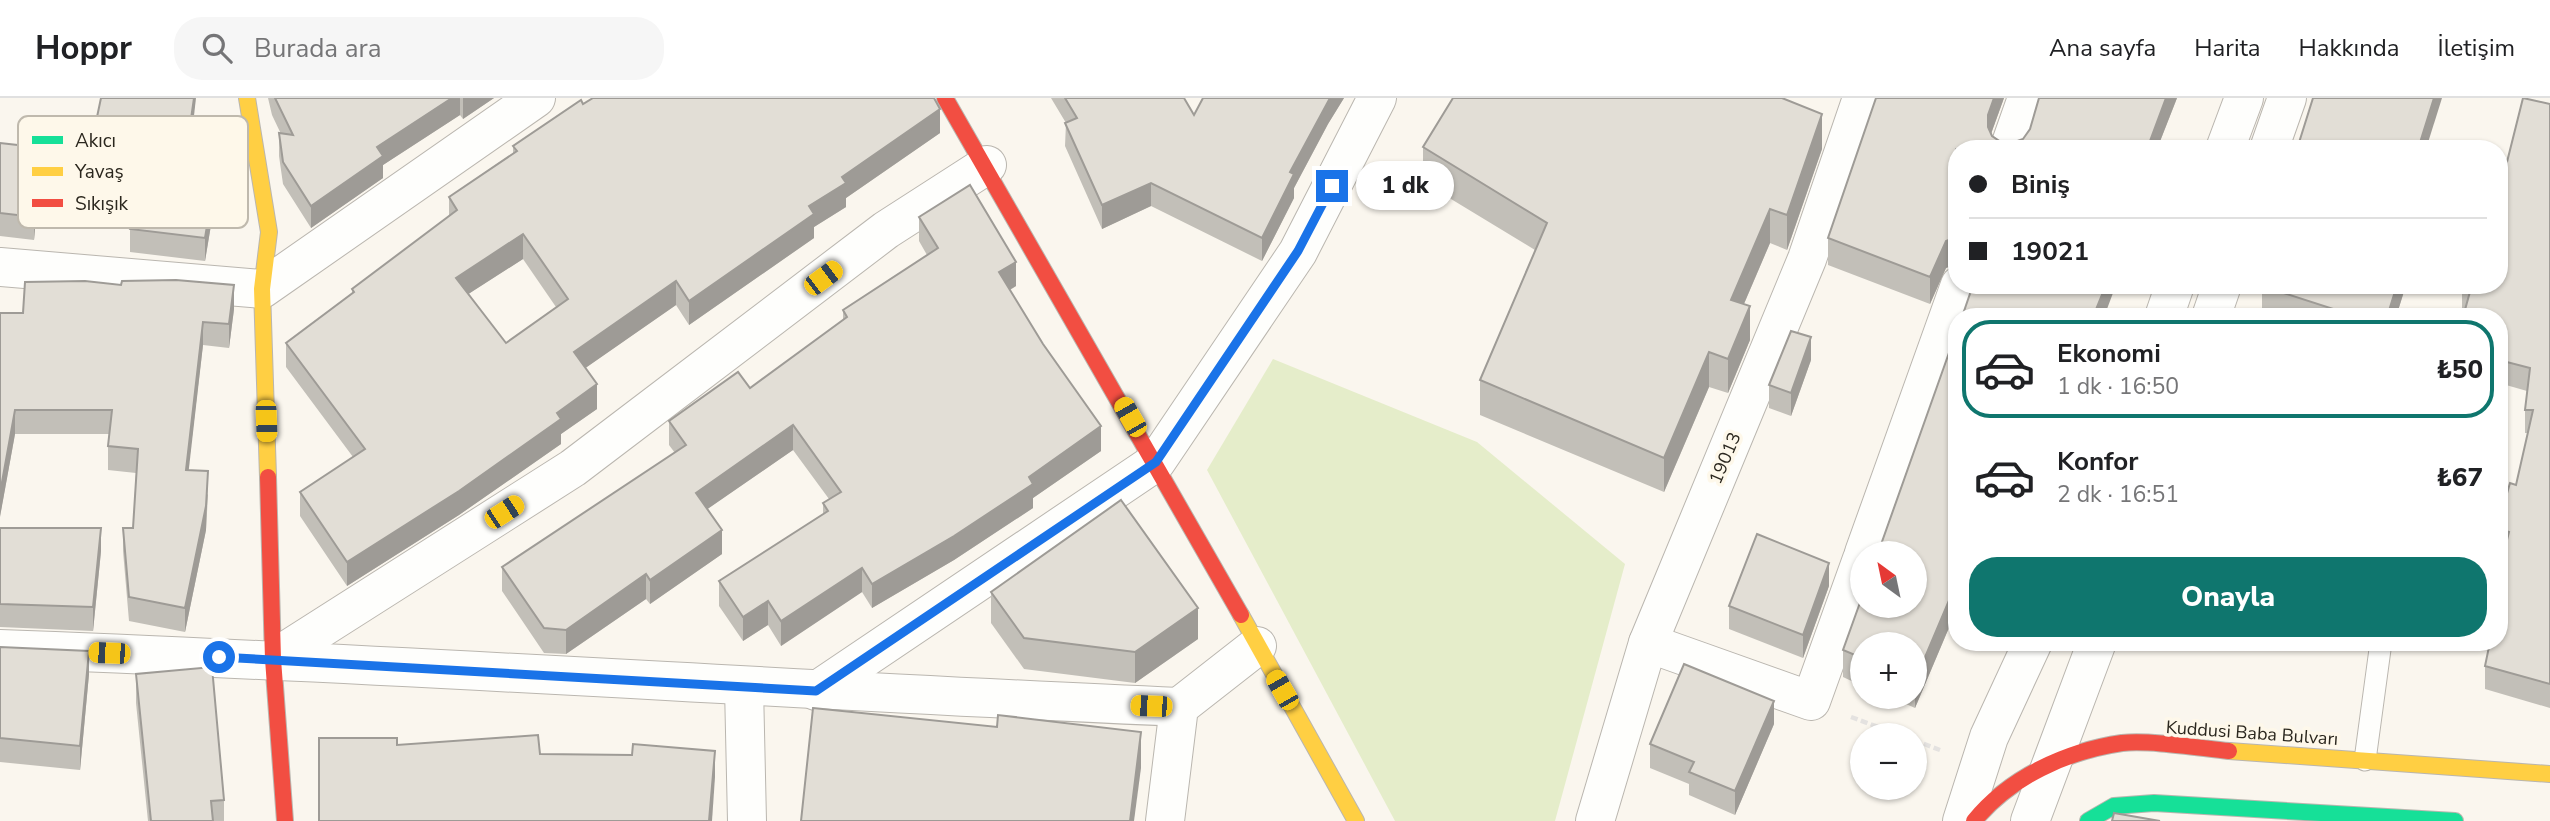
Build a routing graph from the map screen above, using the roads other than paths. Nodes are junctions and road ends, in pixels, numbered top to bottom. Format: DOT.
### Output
graph roads {
  1 [pos="247,98"];
  2 [pos="536,98"];
  3 [pos="945,98"];
  4 [pos="1377,98"];
  5 [pos="1862,98"];
  6 [pos="2027,98"];
  7 [pos="2244,98"];
  8 [pos="2287,98"];
  9 [pos="2012,140"];
  10 [pos="2228,140"];
  11 [pos="2272,140"];
  12 [pos="987,165"];
  13 [pos="0,267"];
  14 [pos="262,289"];
  15 [pos="1948,318"];
  16 [pos="1156,462"];
  17 [pos="1868,541"];
  18 [pos="1850,592"];
  19 [pos="1648,643"];
  20 [pos="1257,646"];
  21 [pos="0,649"];
  22 [pos="2029,651"];
  23 [pos="2094,651"];
  24 [pos="2380,651"];
  25 [pos="273,659"];
  26 [pos="744,687"];
  27 [pos="816,691"];
  28 [pos="1179,707"];
  29 [pos="2056,759"];
  30 [pos="2365,760"];
  31 [pos="2550,774"];
  32 [pos="285,821"];
  33 [pos="747,821"];
  34 [pos="1165,821"];
  35 [pos="1356,821"];
  36 [pos="1595,821"];
  37 [pos="1962,821"];
  38 [pos="1975,821"];
  39 [pos="2030,821"];
  40 [pos="2088,821"];
  41 [pos="2455,821"];
  1 -- 14 [label="street"];
  2 -- 14 [label="street"];
  3 -- 12 [label="street"];
  4 -- 16 [label="street"];
  5 -- 19 [label="street, 19013"];
  6 -- 9 [label="street"];
  7 -- 10 [label="street"];
  8 -- 11 [label="street"];
  12 -- 16 [label="street"];
  12 -- 25 [label="street"];
  13 -- 14 [label="street"];
  14 -- 25 [label="street"];
  15 -- 17 [label="street"];
  16 -- 20 [label="street"];
  16 -- 27 [label="street"];
  18 -- 19 [label="street"];
  19 -- 36 [label="street, 19013"];
  20 -- 28 [label="street"];
  20 -- 35 [label="street"];
  21 -- 25 [label="street"];
  22 -- 37 [label="street"];
  23 -- 29 [label="street"];
  24 -- 30 [label="lane"];
  25 -- 26 [label="street"];
  25 -- 32 [label="street"];
  26 -- 27 [label="street"];
  26 -- 33 [label="street"];
  27 -- 28 [label="street"];
  28 -- 34 [label="street"];
  29 -- 30 [label="street, Kuddusi Baba Bulvarı"];
  29 -- 38 [label="street, Kuddusi Baba Bulvarı"];
  29 -- 39 [label="street"];
  30 -- 31 [label="street, Kuddusi Baba Bulvarı"];
  40 -- 41 [label="street"];
}
